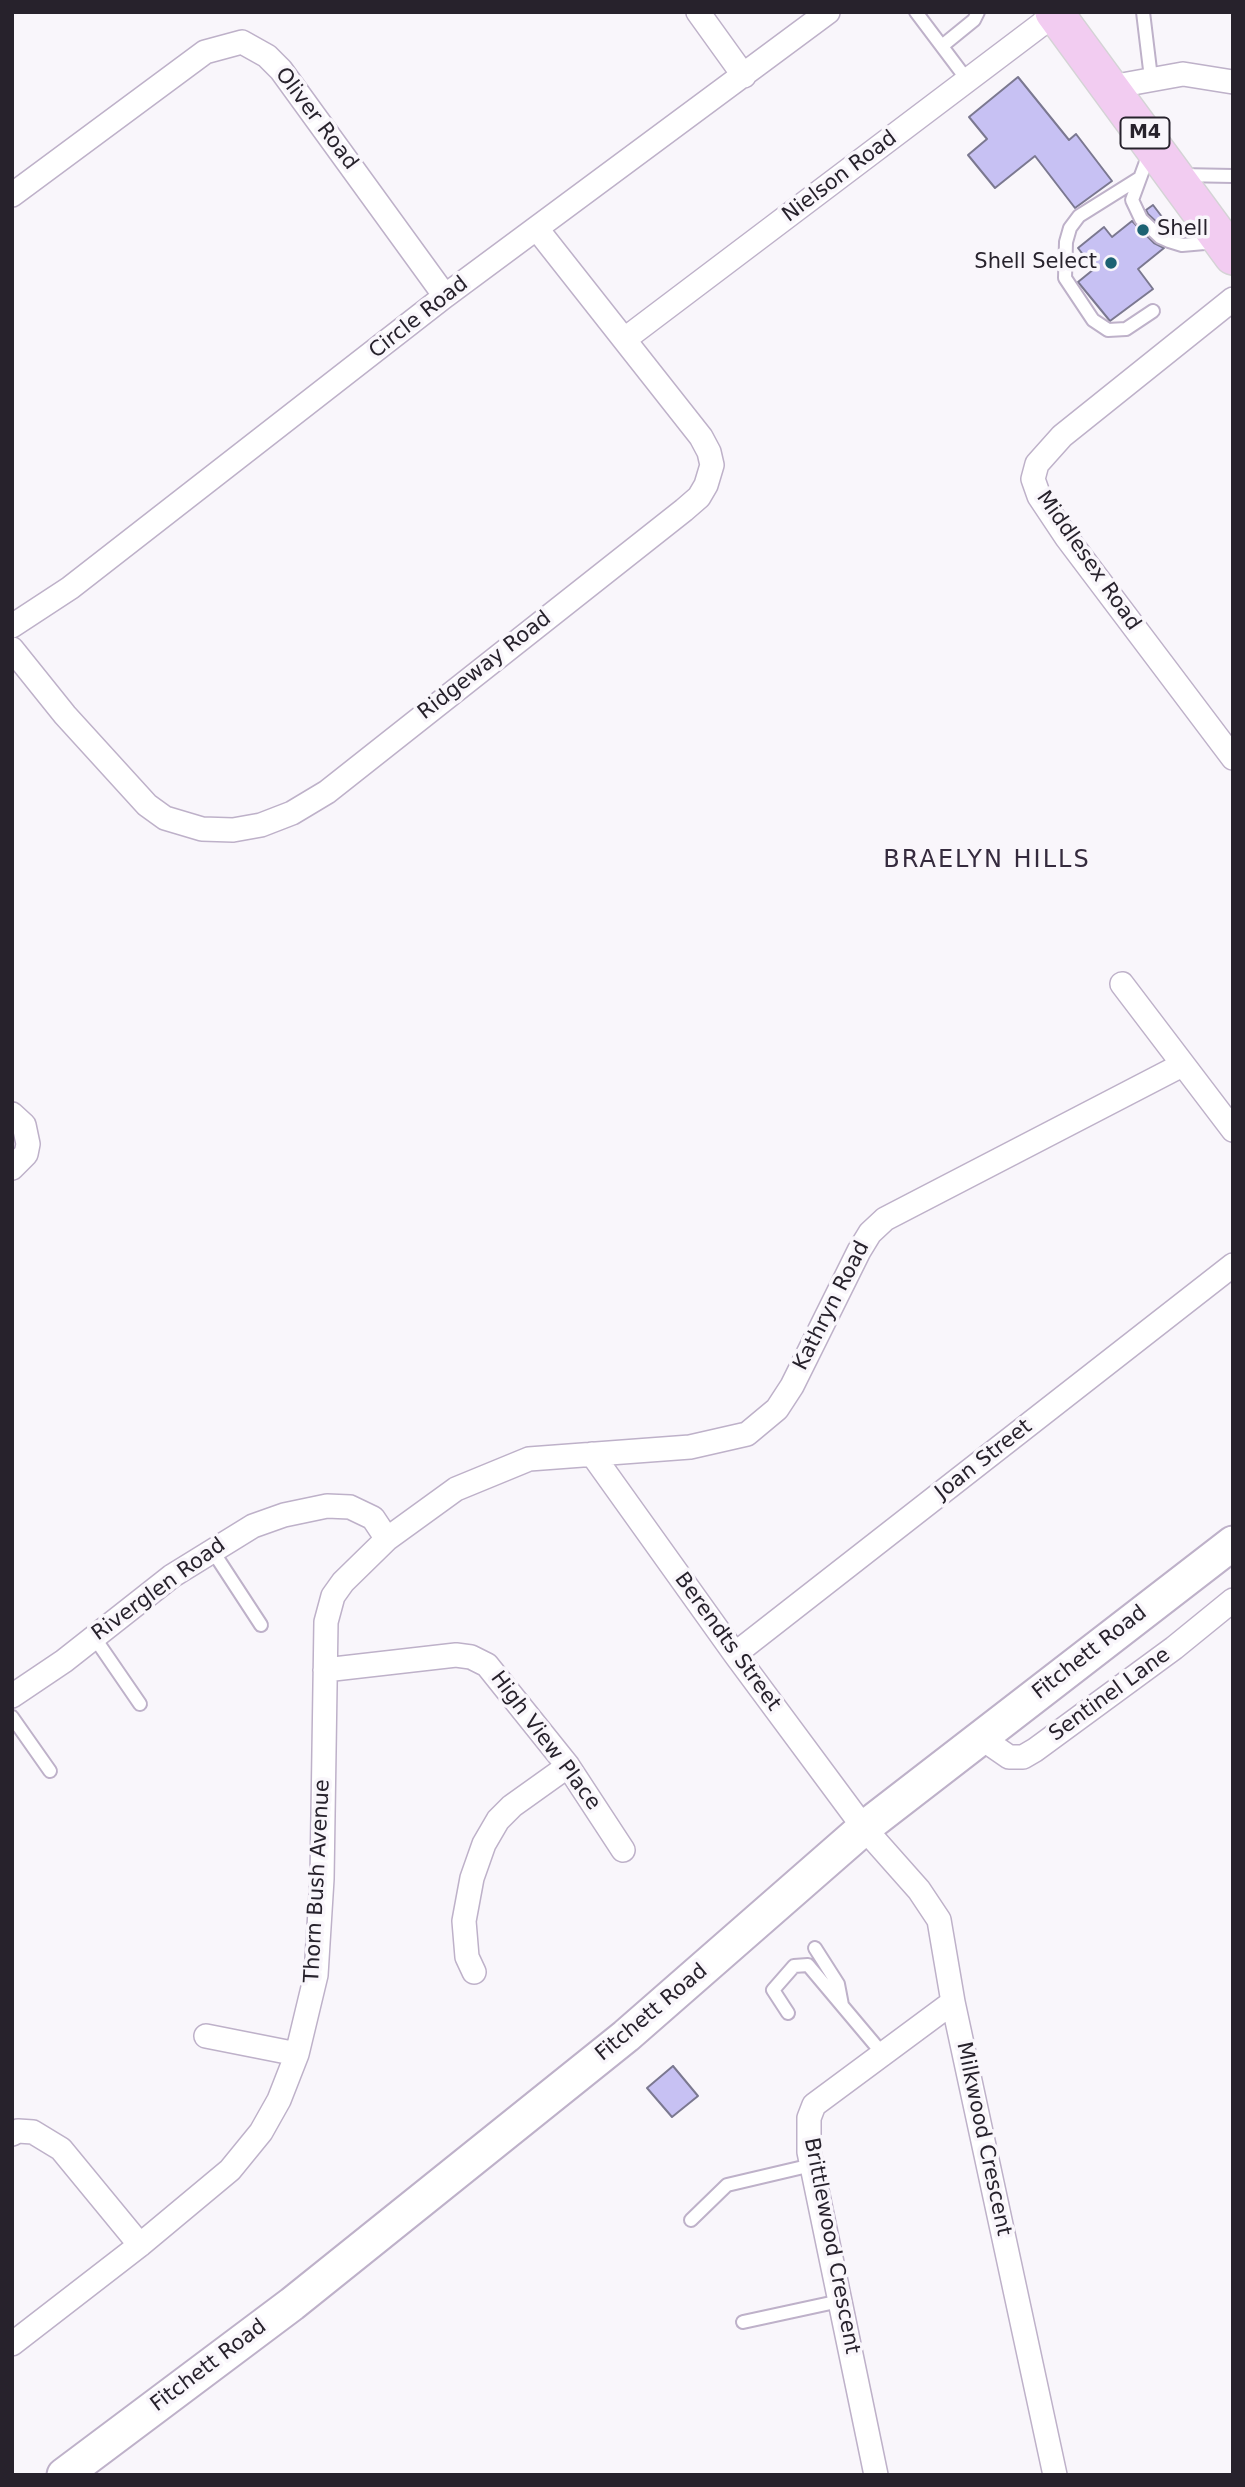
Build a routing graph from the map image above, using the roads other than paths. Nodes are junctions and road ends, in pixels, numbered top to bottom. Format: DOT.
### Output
graph roads {
  1 [pos="698,12"];
  2 [pos="828,12"];
  3 [pos="916,12"];
  4 [pos="978,12"];
  5 [pos="1143,12"];
  6 [pos="1054,13"];
  7 [pos="942,46"];
  8 [pos="744,76"];
  9 [pos="1151,78"];
  10 [pos="968,81"];
  11 [pos="1233,82"];
  12 [pos="1111,87"];
  13 [pos="1153,145"];
  14 [pos="1176,175"];
  15 [pos="1233,176"];
  16 [pos="1138,179"];
  17 [pos="12,195"];
  18 [pos="537,229"];
  19 [pos="1228,249"];
  20 [pos="445,296"];
  21 [pos="1233,299"];
  22 [pos="1153,311"];
  23 [pos="625,339"];
  24 [pos="12,626"];
  25 [pos="12,649"];
  26 [pos="1233,758"];
  27 [pos="1122,984"];
  28 [pos="1182,1065"];
  29 [pos="12,1114"];
  30 [pos="1233,1130"];
  31 [pos="12,1168"];
  32 [pos="1233,1265"];
  33 [pos="592,1454"];
  34 [pos="387,1539"];
  35 [pos="1233,1543"];
  36 [pos="212,1550"];
  37 [pos="1233,1600"];
  38 [pos="261,1625"];
  39 [pos="94,1637"];
  40 [pos="735,1654"];
  41 [pos="325,1670"];
  42 [pos="12,1696"];
  43 [pos="140,1704"];
  44 [pos="12,1717"];
  45 [pos="980,1737"];
  46 [pos="568,1766"];
  47 [pos="50,1771"];
  48 [pos="864,1828"];
  49 [pos="623,1850"];
  50 [pos="815,1948"];
  51 [pos="474,1972"];
  52 [pos="953,2002"];
  53 [pos="842,2005"];
  54 [pos="788,2013"];
  55 [pos="206,2036"];
  56 [pos="882,2053"];
  57 [pos="297,2054"];
  58 [pos="12,2134"];
  59 [pos="812,2165"];
  60 [pos="691,2220"];
  61 [pos="140,2245"];
  62 [pos="840,2301"];
  63 [pos="743,2322"];
  64 [pos="12,2344"];
  65 [pos="64,2475"];
  66 [pos="876,2475"];
  67 [pos="1055,2475"];
  1 -- 8 [label="street"];
  2 -- 8 [label="street, Circle Road"];
  3 -- 7 [label="lane"];
  4 -- 7 [label="lane"];
  5 -- 9 [label="lane"];
  6 -- 10 [label="street, Nielson Road"];
  6 -- 12 [label="main road, M4"];
  7 -- 10 [label="lane"];
  8 -- 18 [label="street, Circle Road"];
  9 -- 11 [label="street"];
  9 -- 12 [label="street"];
  10 -- 23 [label="street, Nielson Road"];
  12 -- 13 [label="main road, M4"];
  13 -- 14 [label="main road, M4"];
  13 -- 16 [label="lane"];
  14 -- 15 [label="lane"];
  14 -- 19 [label="main road, M4"];
  16 -- 19 [label="lane"];
  16 -- 22 [label="lane"];
  17 -- 20 [label="street, Oliver Road"];
  18 -- 20 [label="street, Circle Road"];
  18 -- 23 [label="street, Ridgeway Road"];
  20 -- 24 [label="street, Circle Road"];
  21 -- 26 [label="street, Middlesex Road"];
  23 -- 25 [label="street, Ridgeway Road"];
  27 -- 28 [label="street"];
  28 -- 30 [label="street"];
  28 -- 33 [label="street, Kathryn Road"];
  29 -- 31 [label="street"];
  32 -- 40 [label="street, Joan Street"];
  33 -- 34 [label="street, Kathryn Road"];
  33 -- 40 [label="street, Berendts Street"];
  34 -- 36 [label="street, Riverglen Road"];
  34 -- 41 [label="street, Thorn Bush Avenue"];
  35 -- 45 [label="street, Fitchett Road"];
  36 -- 38 [label="lane"];
  36 -- 39 [label="street, Riverglen Road"];
  37 -- 45 [label="street, Sentinel Lane"];
  39 -- 42 [label="street, Riverglen Road"];
  39 -- 43 [label="lane"];
  40 -- 48 [label="street, Berendts Street"];
  41 -- 46 [label="street, High View Place"];
  41 -- 57 [label="street, Thorn Bush Avenue"];
  44 -- 47 [label="lane"];
  45 -- 48 [label="street, Fitchett Road"];
  46 -- 49 [label="street, High View Place"];
  46 -- 51 [label="street"];
  48 -- 52 [label="street, Milkwood Crescent"];
  48 -- 65 [label="street, Fitchett Road"];
  50 -- 53 [label="lane"];
  52 -- 56 [label="street, Brittlewood Crescent"];
  52 -- 67 [label="street, Milkwood Crescent"];
  53 -- 54 [label="lane"];
  53 -- 56 [label="lane"];
  55 -- 57 [label="street"];
  56 -- 59 [label="street, Brittlewood Crescent"];
  57 -- 61 [label="street, Thorn Bush Avenue"];
  58 -- 61 [label="street"];
  59 -- 60 [label="lane"];
  59 -- 62 [label="street, Brittlewood Crescent"];
  61 -- 64 [label="street, Thorn Bush Avenue"];
  62 -- 63 [label="lane"];
  62 -- 66 [label="street, Brittlewood Crescent"];
}
